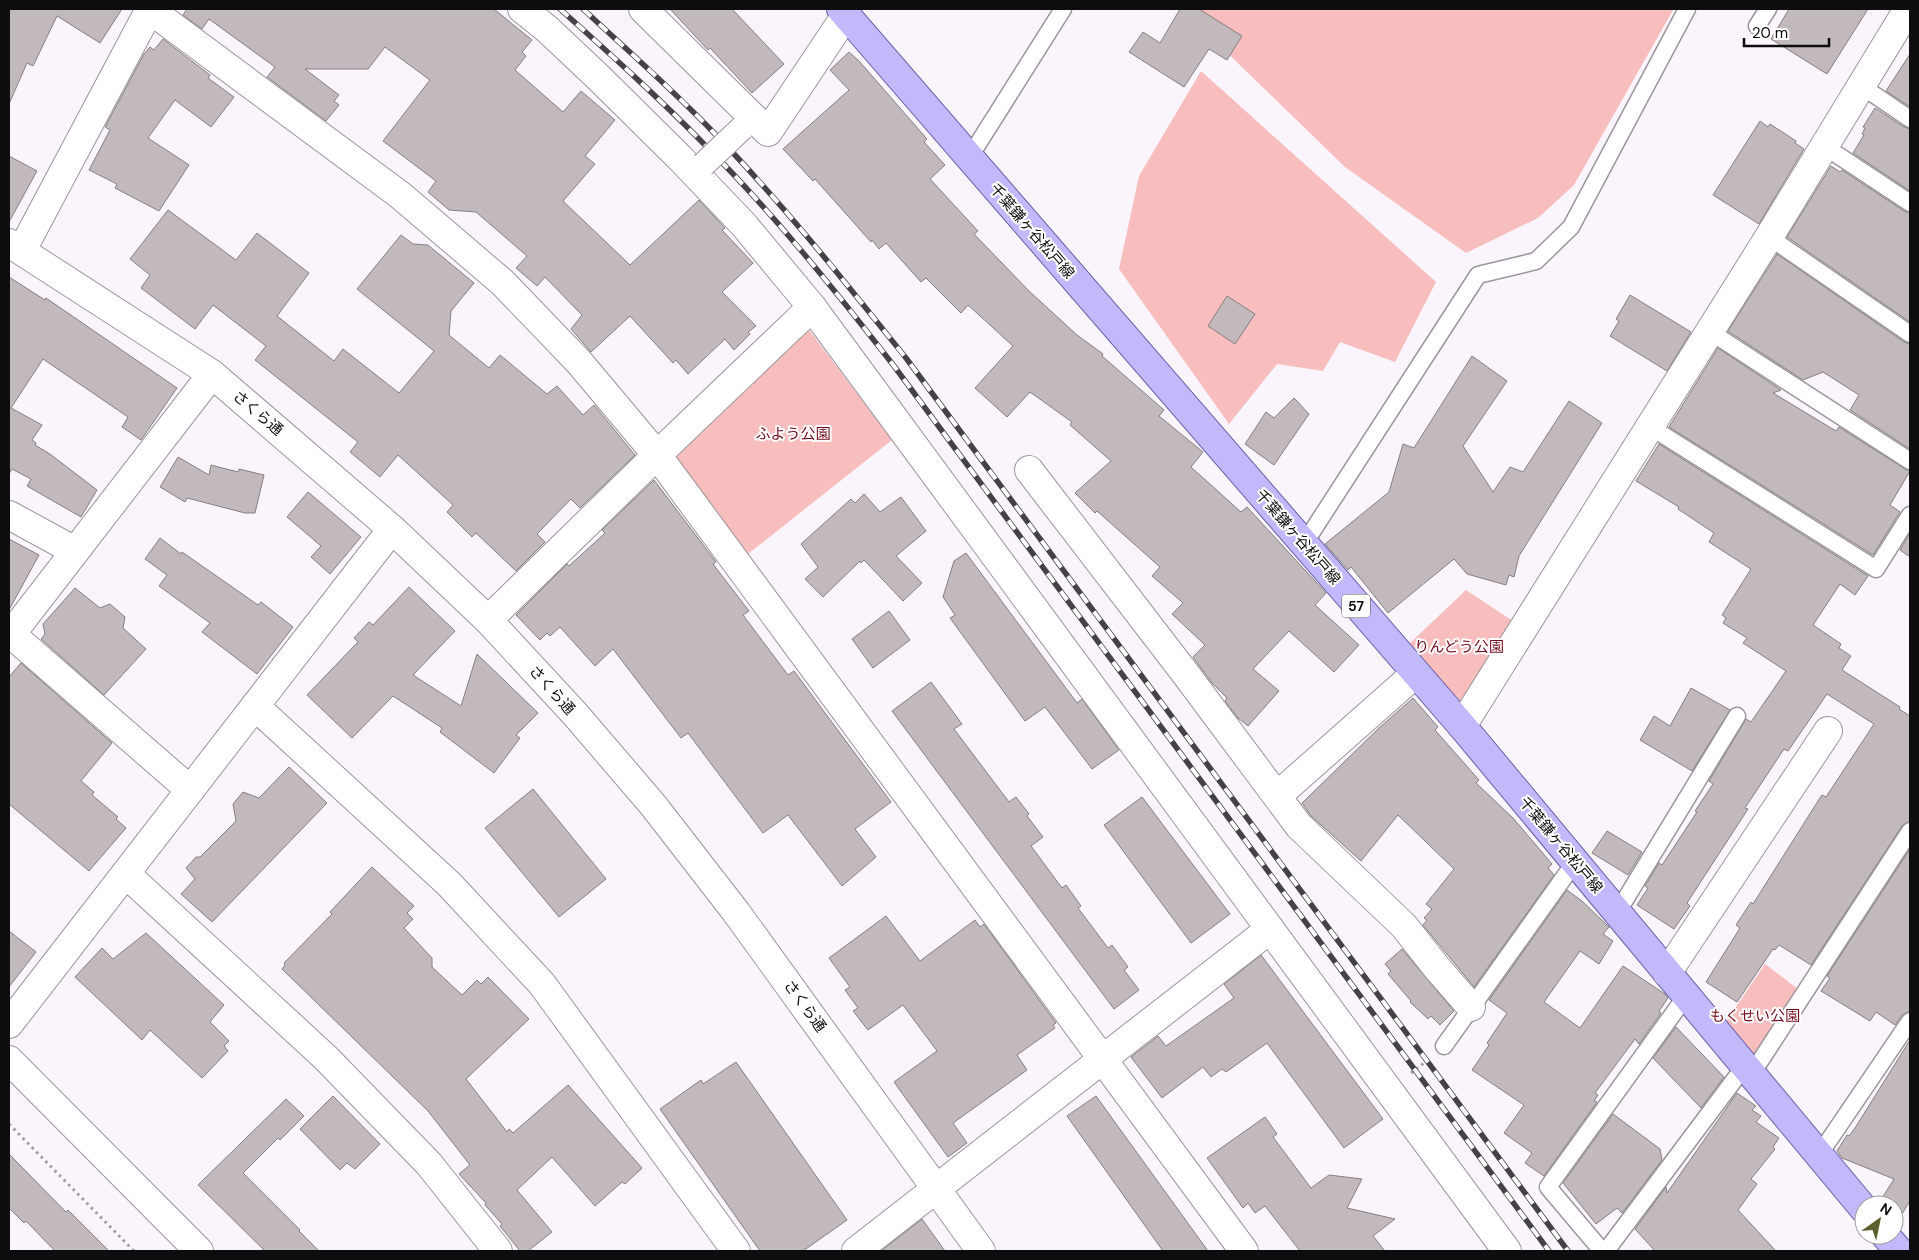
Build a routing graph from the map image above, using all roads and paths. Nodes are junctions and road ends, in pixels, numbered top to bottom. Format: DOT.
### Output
graph roads {
  1 [pos="149,9"];
  2 [pos="522,9"];
  3 [pos="644,9"];
  4 [pos="1063,9"];
  5 [pos="1687,9"];
  6 [pos="1768,9"];
  7 [pos="1908,9"];
  8 [pos="842,10"];
  9 [pos="1757,26"];
  10 [pos="1860,85"];
  11 [pos="1910,119"];
  12 [pos="742,128"];
  13 [pos="1824,146"];
  14 [pos="969,158"];
  15 [pos="703,165"];
  16 [pos="1910,203"];
  17 [pos="1769,237"];
  18 [pos="15,246"];
  19 [pos="812,308"];
  20 [pos="1709,331"];
  21 [pos="1910,334"];
  22 [pos="212,374"];
  23 [pos="1649,426"];
  24 [pos="657,455"];
  25 [pos="1910,460"];
  26 [pos="1030,470"];
  27 [pos="9,515"];
  28 [pos="1910,515"];
  29 [pos="392,529"];
  30 [pos="1304,544"];
  31 [pos="75,552"];
  32 [pos="488,620"];
  33 [pos="10,635"];
  34 [pos="1415,674"];
  35 [pos="255,706"];
  36 [pos="1737,716"];
  37 [pos="1462,726"];
  38 [pos="1828,731"];
  39 [pos="190,790"];
  40 [pos="1276,796"];
  41 [pos="1910,831"];
  42 [pos="1575,862"];
  43 [pos="126,874"];
  44 [pos="1617,913"];
  45 [pos="1270,929"];
  46 [pos="1667,973"];
  47 [pos="1686,996"];
  48 [pos="1471,1007"];
  49 [pos="1910,1021"];
  50 [pos="9,1024"];
  51 [pos="1444,1046"];
  52 [pos="1103,1059"];
  53 [pos="9,1060"];
  54 [pos="1748,1071"];
  55 [pos="9,1124"];
  56 [pos="1819,1155"];
  57 [pos="937,1189"];
  58 [pos="1854,1197"];
  59 [pos="134,1251"];
  60 [pos="199,1251"];
  61 [pos="498,1251"];
  62 [pos="736,1251"];
  63 [pos="856,1251"];
  64 [pos="981,1251"];
  65 [pos="1244,1251"];
  66 [pos="1507,1251"];
  67 [pos="1604,1251"];
  1 -- 18 [label="street"];
  1 -- 24 [label="street"];
  2 -- 19 [label="street"];
  3 -- 8 [label="street"];
  4 -- 14 [label="lane"];
  5 -- 30 [label="lane"];
  6 -- 9 [label="lane"];
  7 -- 10 [label="street"];
  8 -- 14 [label="main road, 千葉鎌ヶ谷松戸線 / 57"];
  10 -- 11 [label="lane"];
  10 -- 13 [label="street"];
  12 -- 15 [label="street, bridge"];
  13 -- 16 [label="lane"];
  13 -- 17 [label="street"];
  14 -- 30 [label="main road, 千葉鎌ヶ谷松戸線 / 57"];
  17 -- 20 [label="street"];
  17 -- 21 [label="lane"];
  18 -- 22 [label="street, さくら通"];
  19 -- 24 [label="street"];
  19 -- 45 [label="street"];
  20 -- 23 [label="street"];
  20 -- 25 [label="lane"];
  22 -- 29 [label="street, さくら通"];
  22 -- 31 [label="street"];
  23 -- 28 [label="lane"];
  23 -- 37 [label="street"];
  24 -- 32 [label="street"];
  24 -- 52 [label="street"];
  26 -- 40 [label="street"];
  27 -- 31 [label="street"];
  29 -- 32 [label="street, さくら通"];
  29 -- 35 [label="street"];
  30 -- 34 [label="main road, 千葉鎌ヶ谷松戸線 / 57"];
  31 -- 33 [label="street"];
  32 -- 57 [label="street, さくら通"];
  33 -- 39 [label="street"];
  34 -- 37 [label="main road, 千葉鎌ヶ谷松戸線 / 57"];
  34 -- 40 [label="street"];
  35 -- 39 [label="street"];
  35 -- 62 [label="street"];
  36 -- 44 [label="lane"];
  37 -- 42 [label="main road, 千葉鎌ヶ谷松戸線 / 57"];
  38 -- 46 [label="street"];
  39 -- 43 [label="street"];
  40 -- 48 [label="street"];
  41 -- 54 [label="lane"];
  42 -- 44 [label="main road, 千葉鎌ヶ谷松戸線 / 57"];
  42 -- 48 [label="lane"];
  43 -- 50 [label="street"];
  43 -- 61 [label="street"];
  44 -- 46 [label="main road, 千葉鎌ヶ谷松戸線 / 57"];
  45 -- 52 [label="street"];
  45 -- 66 [label="street"];
  46 -- 47 [label="main road, 千葉鎌ヶ谷松戸線 / 57"];
  47 -- 54 [label="main road, 千葉鎌ヶ谷松戸線 / 57"];
  47 -- 67 [label="lane"];
  48 -- 51 [label="lane"];
  49 -- 56 [label="lane"];
  52 -- 57 [label="street"];
  52 -- 65 [label="street"];
  53 -- 60 [label="street"];
  54 -- 56 [label="main road, 千葉鎌ヶ谷松戸線 / 57"];
  54 -- 67 [label="lane"];
  55 -- 59 [label="path"];
  56 -- 58 [label="main road, 千葉鎌ヶ谷松戸線 / 57"];
  57 -- 63 [label="street"];
  57 -- 64 [label="street, さくら通"];
}
